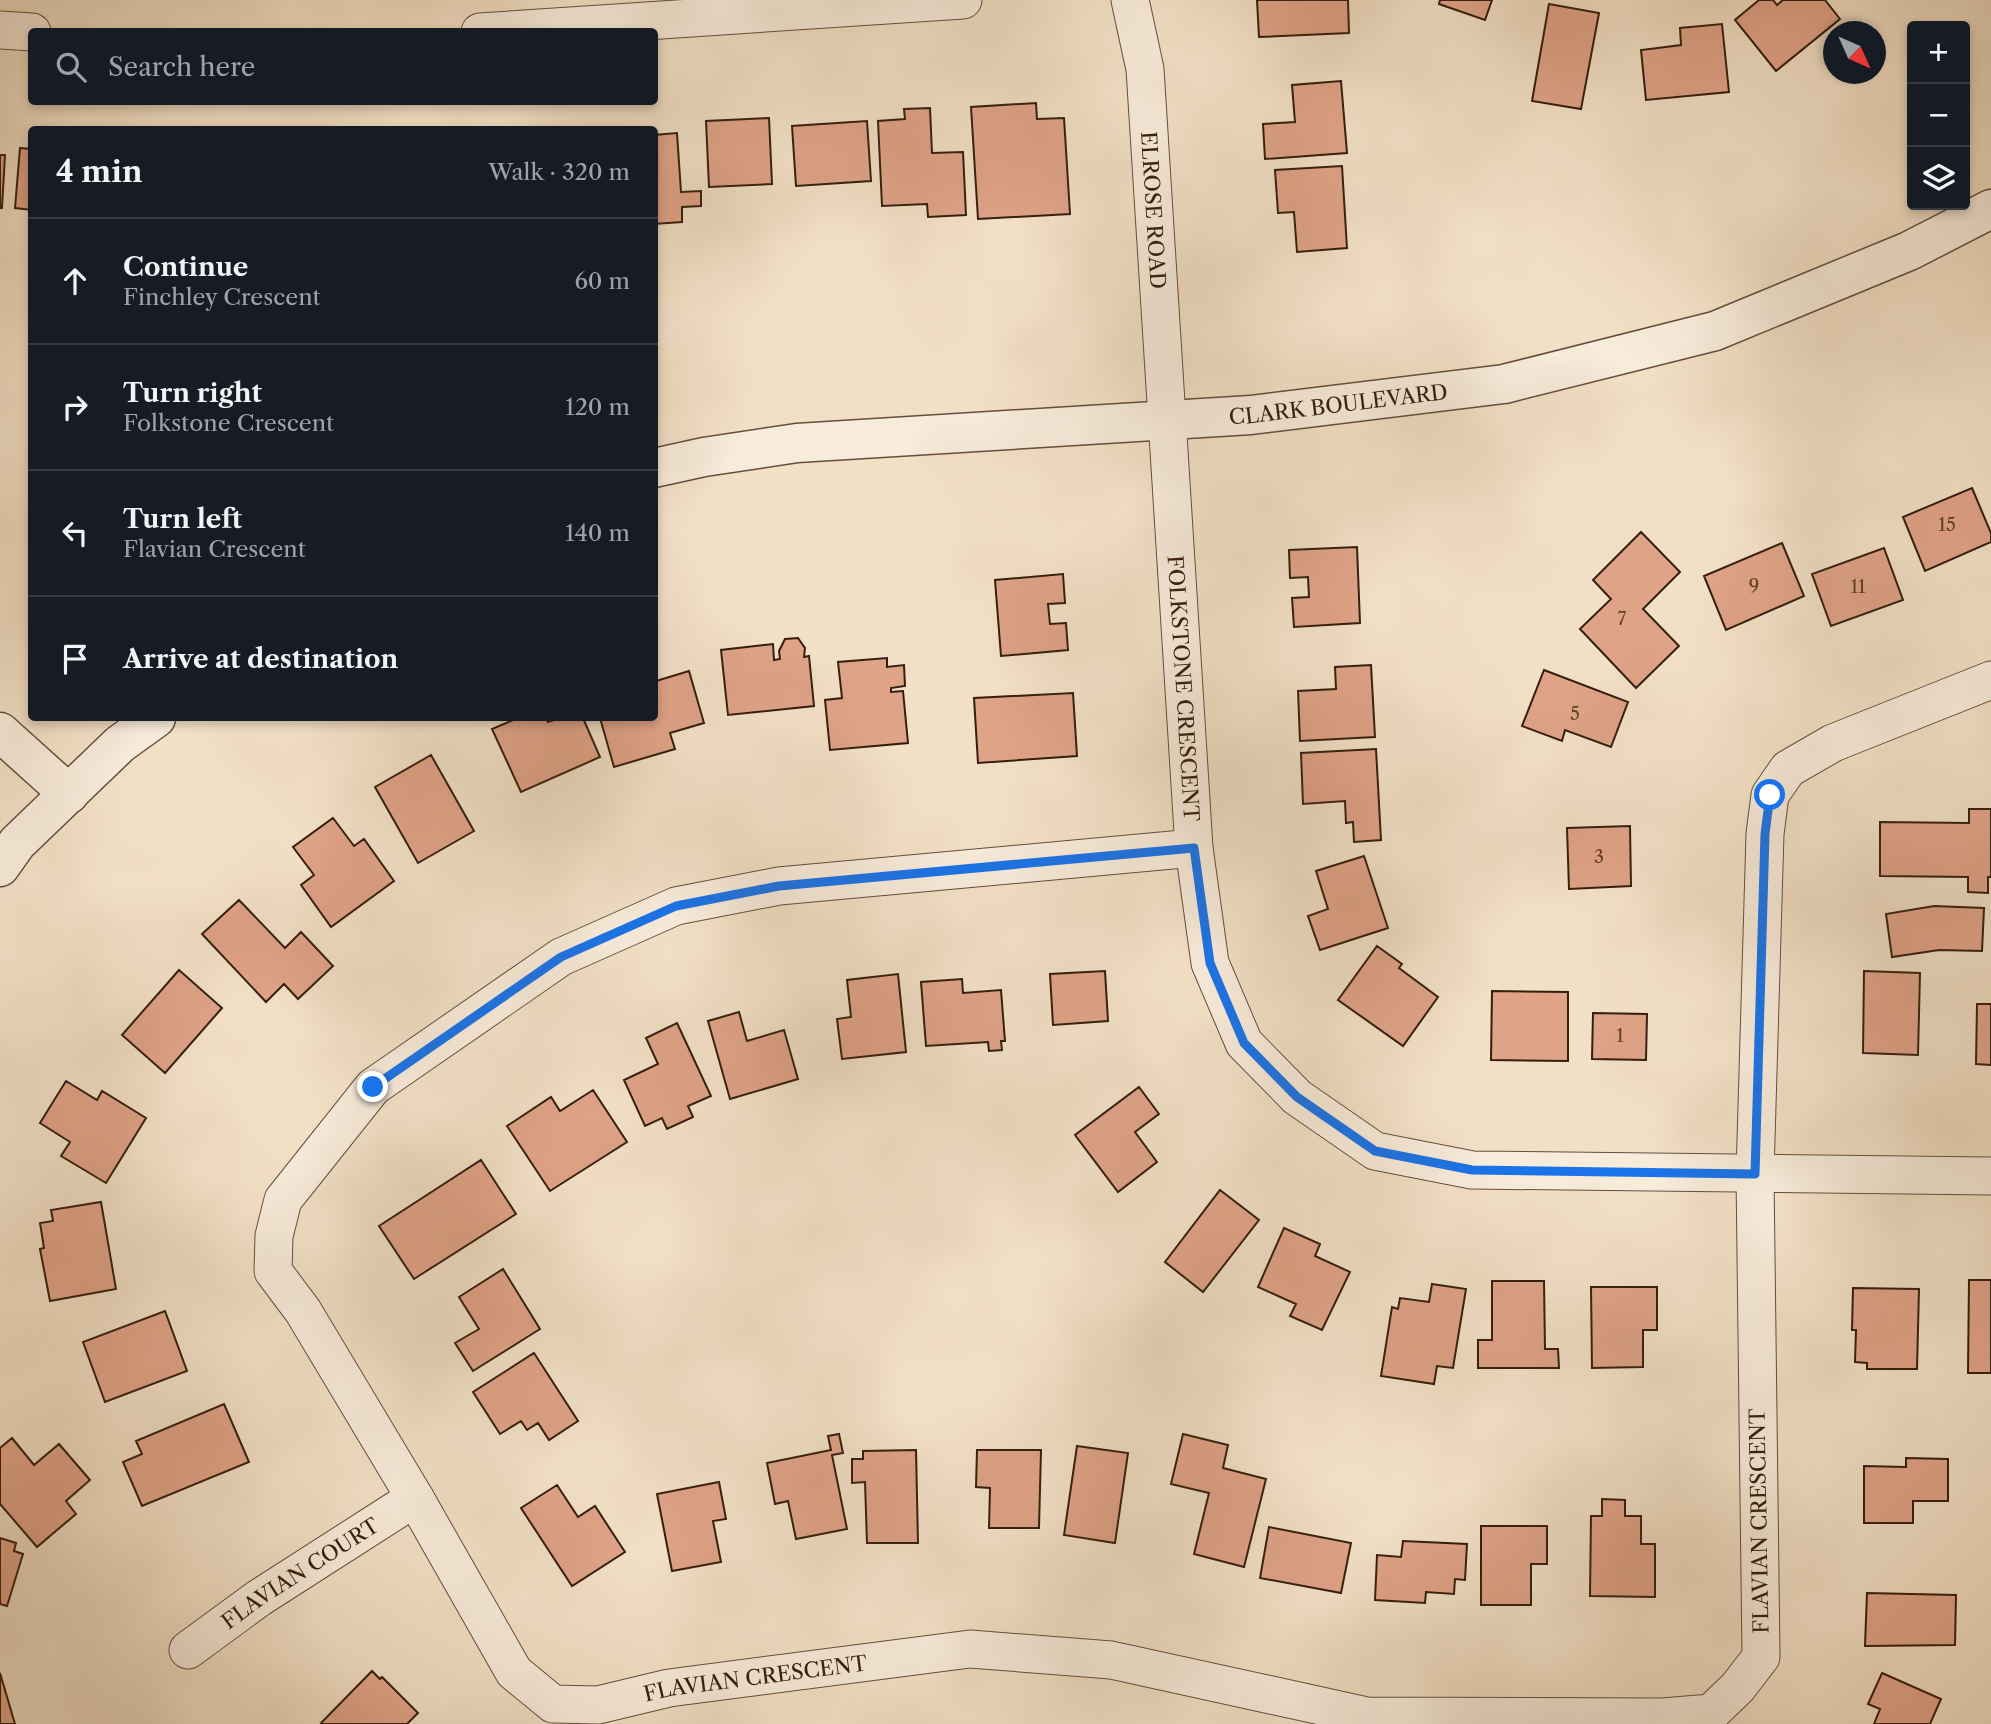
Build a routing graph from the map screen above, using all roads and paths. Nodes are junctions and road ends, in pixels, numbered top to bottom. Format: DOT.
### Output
graph roads {
  1 [pos="963,0"];
  2 [pos="1130,0"];
  3 [pos="540,28"];
  4 [pos="0,30"];
  5 [pos="28,32"];
  6 [pos="1991,209"];
  7 [pos="1166,419"];
  8 [pos="658,467"];
  9 [pos="1991,680"];
  10 [pos="152,721"];
  11 [pos="0,732"];
  12 [pos="69,794"];
  13 [pos="1194,848"];
  14 [pos="0,867"];
  15 [pos="1755,1174"];
  16 [pos="1991,1176"];
  17 [pos="415,1498"];
  18 [pos="188,1650"];
  1 -- 3 [label="street"];
  2 -- 7 [label="street, ELROSE ROAD"];
  4 -- 5 [label="street"];
  6 -- 7 [label="street, CLARK BOULEVARD"];
  7 -- 8 [label="street, CLARK BOULEVARD"];
  7 -- 13 [label="street, FOLKSTONE CRESCENT"];
  9 -- 15 [label="street, FLAVIAN CRESCENT"];
  10 -- 12 [label="street"];
  11 -- 12 [label="street"];
  12 -- 14 [label="street"];
  13 -- 15 [label="street, FOLKSTONE CRESCENT"];
  13 -- 17 [label="street, FLAVIAN CRESCENT"];
  15 -- 16 [label="street, FOLKSTONE CRESCENT"];
  15 -- 17 [label="street, FLAVIAN CRESCENT"];
  17 -- 18 [label="street, FLAVIAN COURT"];
}
